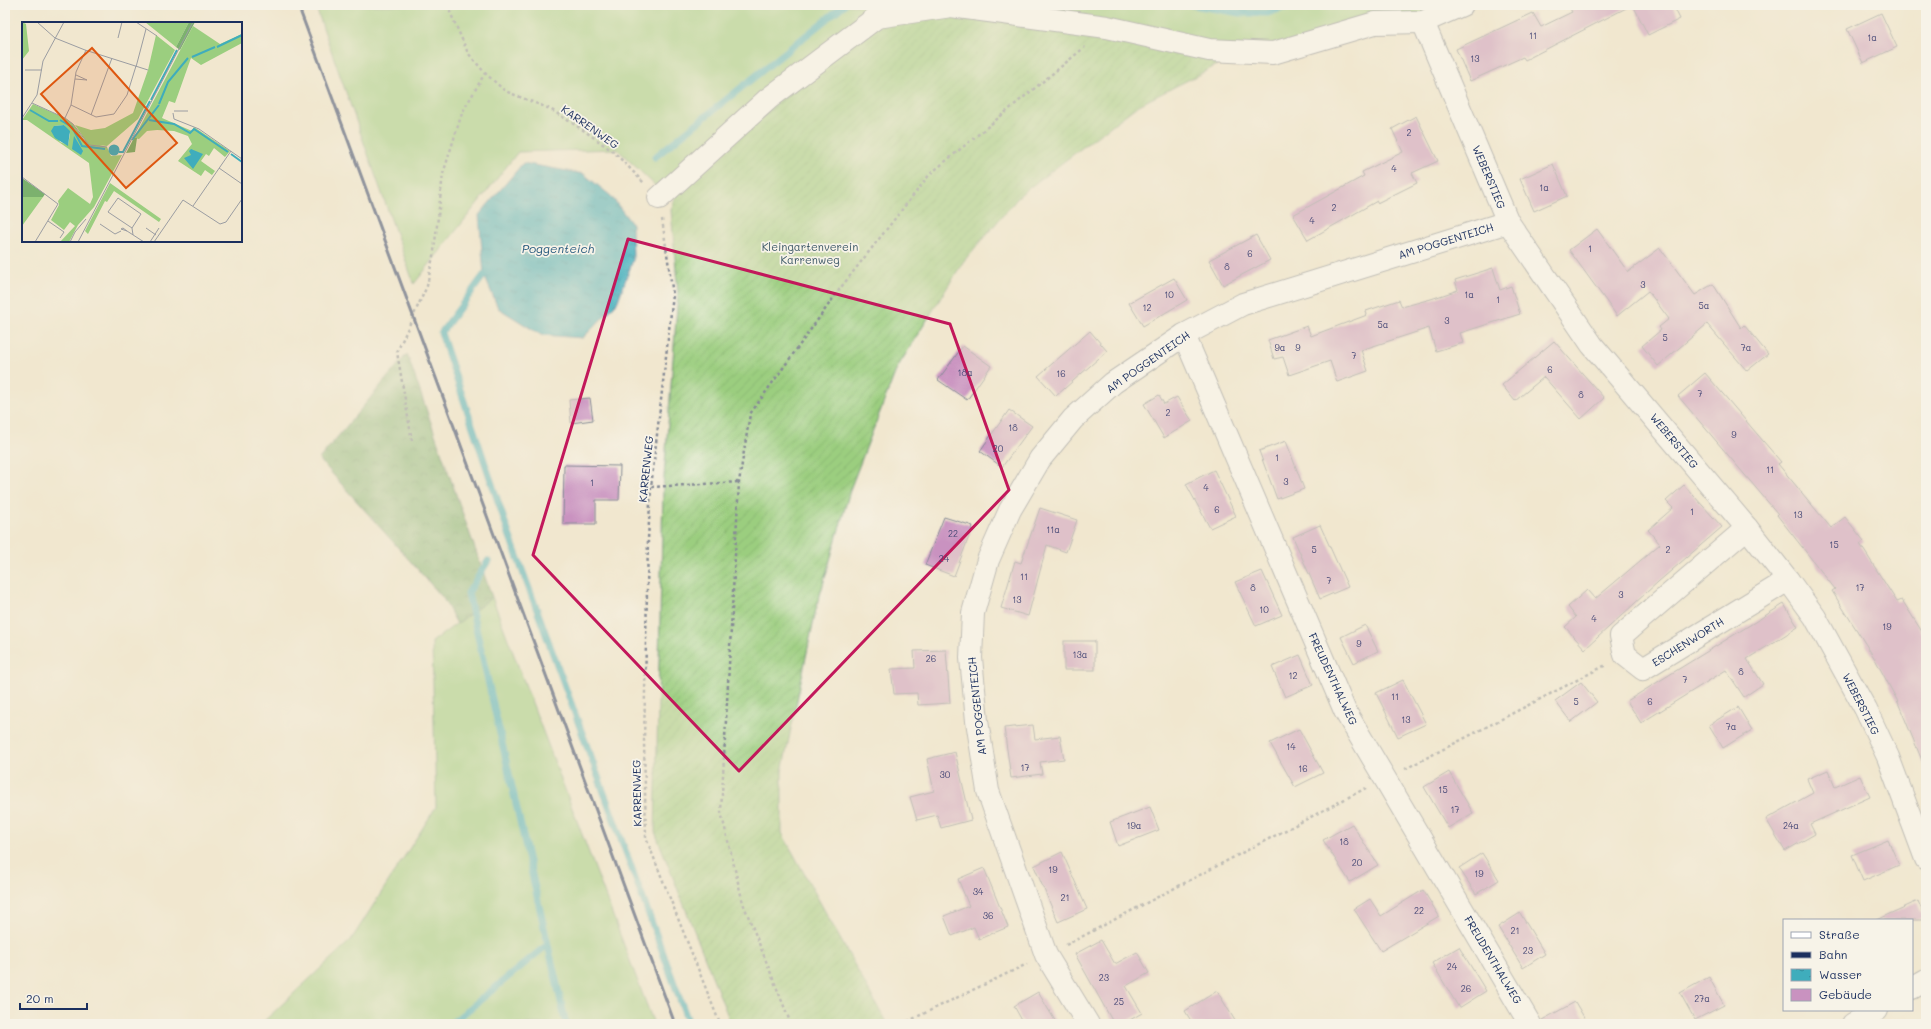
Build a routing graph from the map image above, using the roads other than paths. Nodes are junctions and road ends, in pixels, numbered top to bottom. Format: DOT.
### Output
graph roads {
  1 [pos="1462,5"];
  2 [pos="1423,22"];
  3 [pos="659,198"];
  4 [pos="1508,222"];
  5 [pos="1184,335"];
  6 [pos="1747,528"];
  7 [pos="1788,580"];
  8 [pos="1926,859"];
  9 [pos="1926,980"];
  10 [pos="1913,987"];
  11 [pos="1874,1011"];
  12 [pos="1088,1024"];
  13 [pos="1530,1024"];
  14 [pos="1853,1024"];
  1 -- 2 [label="street"];
  2 -- 3 [label="street"];
  2 -- 4 [label="street, WEBERSTIEG"];
  4 -- 5 [label="street, AM POGGENTEICH"];
  4 -- 6 [label="street, WEBERSTIEG"];
  5 -- 12 [label="street, AM POGGENTEICH"];
  5 -- 13 [label="street, FREUDENTHALWEG"];
  6 -- 7 [label="street, WEBERSTIEG"];
  6 -- 7 [label="street, ESCHENWORTH"];
  7 -- 8 [label="street, WEBERSTIEG"];
  9 -- 10 [label="street"];
  11 -- 14 [label="street"];
}
